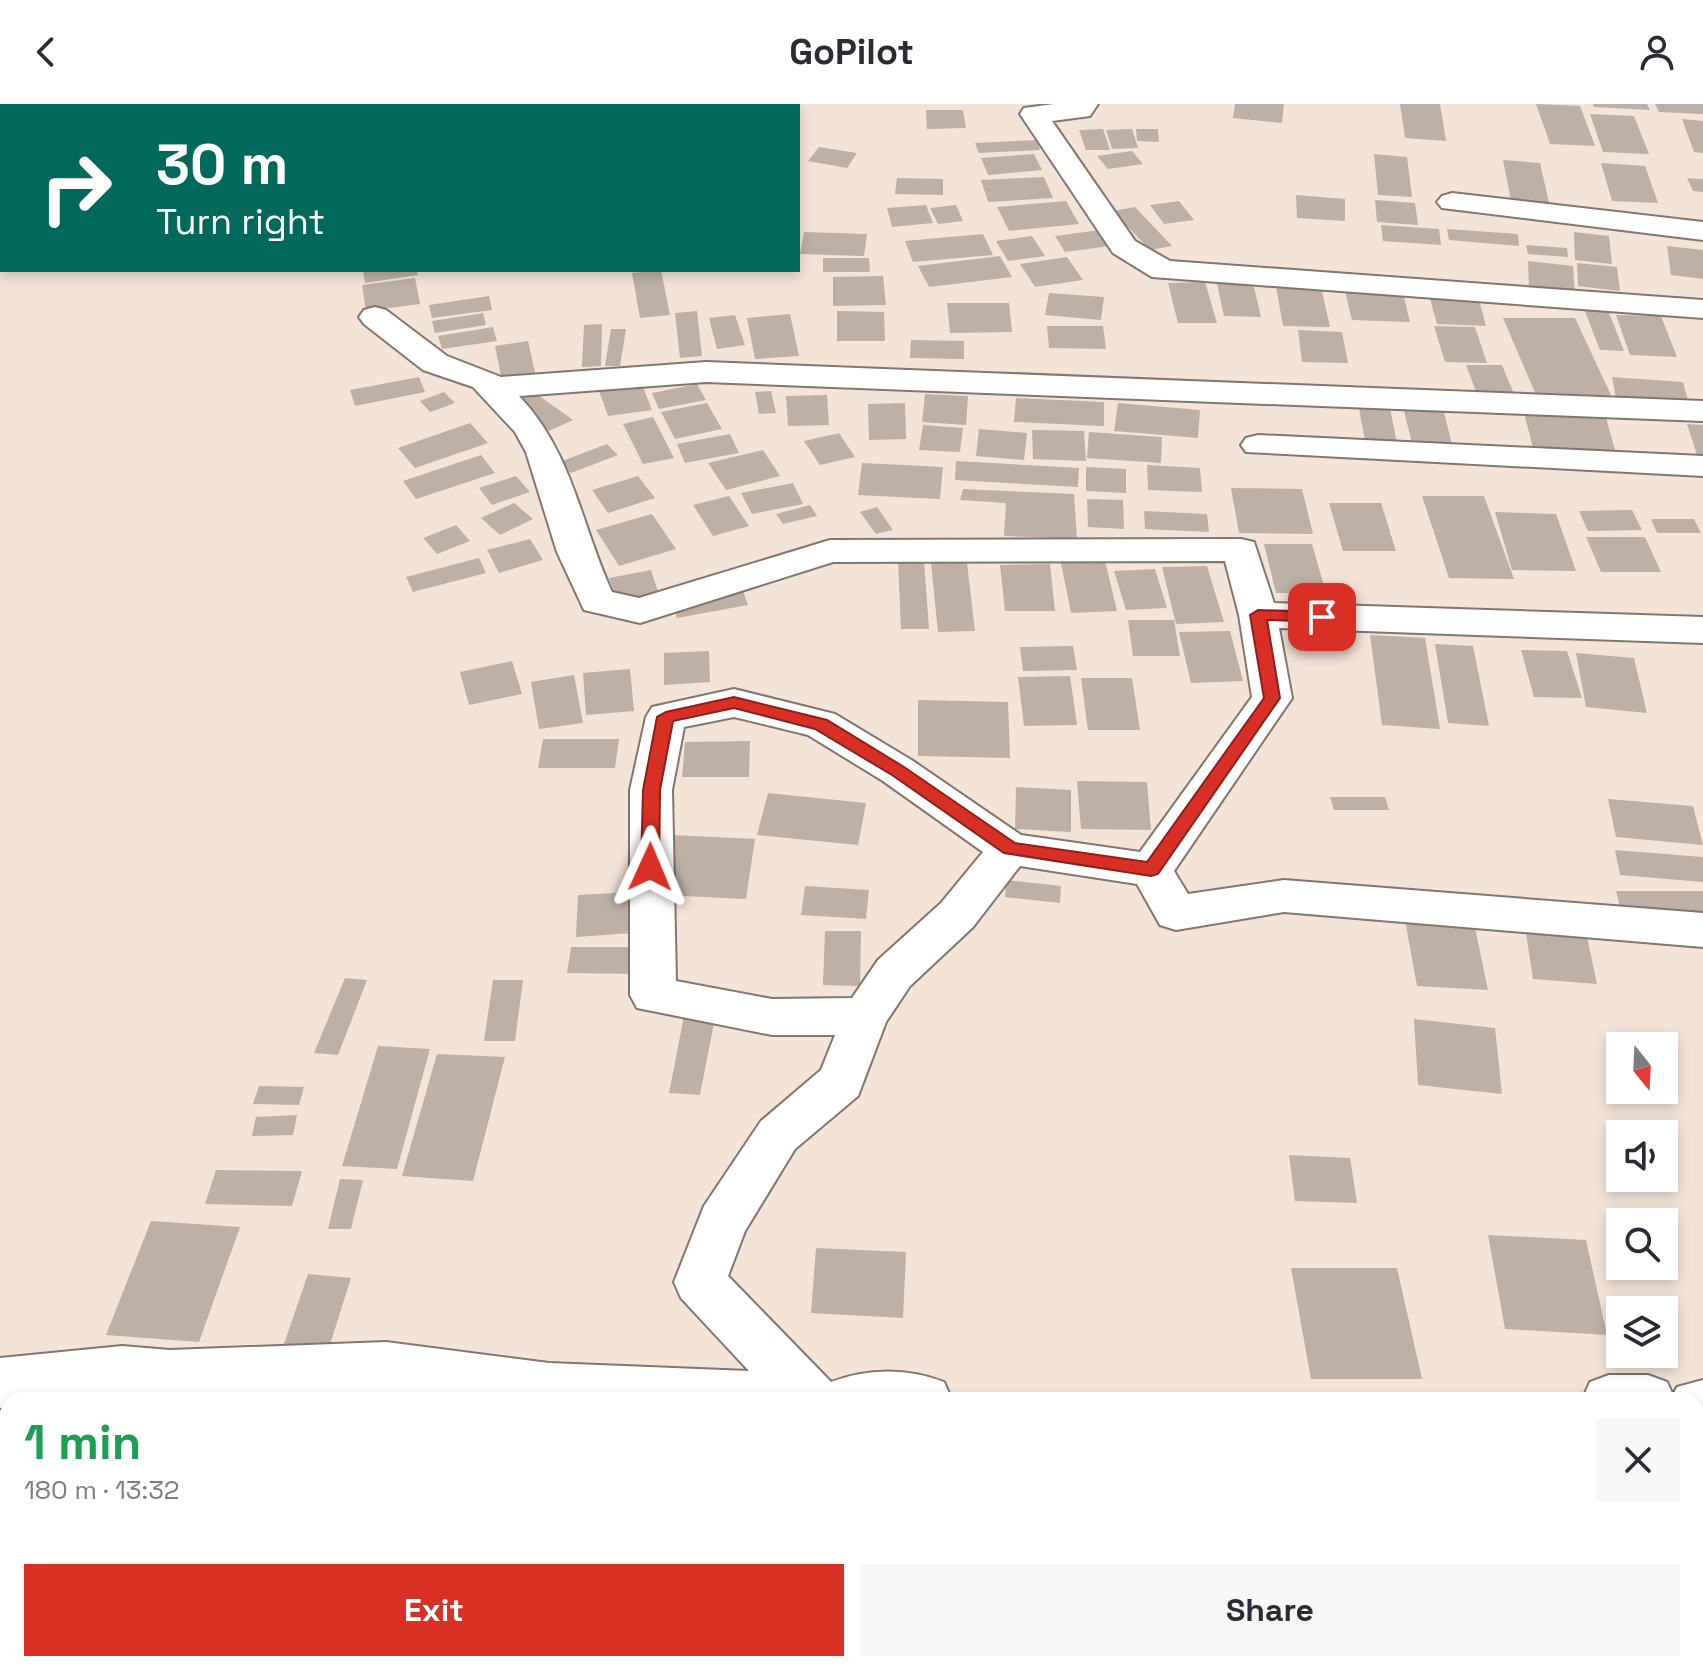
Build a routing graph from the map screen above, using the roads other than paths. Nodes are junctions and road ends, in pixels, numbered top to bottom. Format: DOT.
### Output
graph roads {
  1 [pos="1084,104"];
  2 [pos="1452,202"];
  3 [pos="1703,231"];
  4 [pos="1703,309"];
  5 [pos="375,317"];
  6 [pos="493,388"];
  7 [pos="1703,411"];
  8 [pos="1258,445"];
  9 [pos="1703,466"];
  10 [pos="1258,615"];
  11 [pos="1703,630"];
  12 [pos="1010,849"];
  13 [pos="1151,870"];
  14 [pos="1703,930"];
  15 [pos="865,1016"];
  16 [pos="0,1383"];
  17 [pos="118,1386"];
  18 [pos="670,1392"];
  19 [pos="804,1392"];
  1 -- 4 [label="street"];
  2 -- 3 [label="street"];
  5 -- 6 [label="street"];
  6 -- 7 [label="street"];
  6 -- 10 [label="street"];
  8 -- 9 [label="street"];
  10 -- 11 [label="street"];
  10 -- 13 [label="street"];
  12 -- 13 [label="street"];
  12 -- 15 [label="street"];
  12 -- 15 [label="street"];
  13 -- 14 [label="street"];
  15 -- 19 [label="street"];
  16 -- 17 [label="street"];
  17 -- 18 [label="street"];
}
